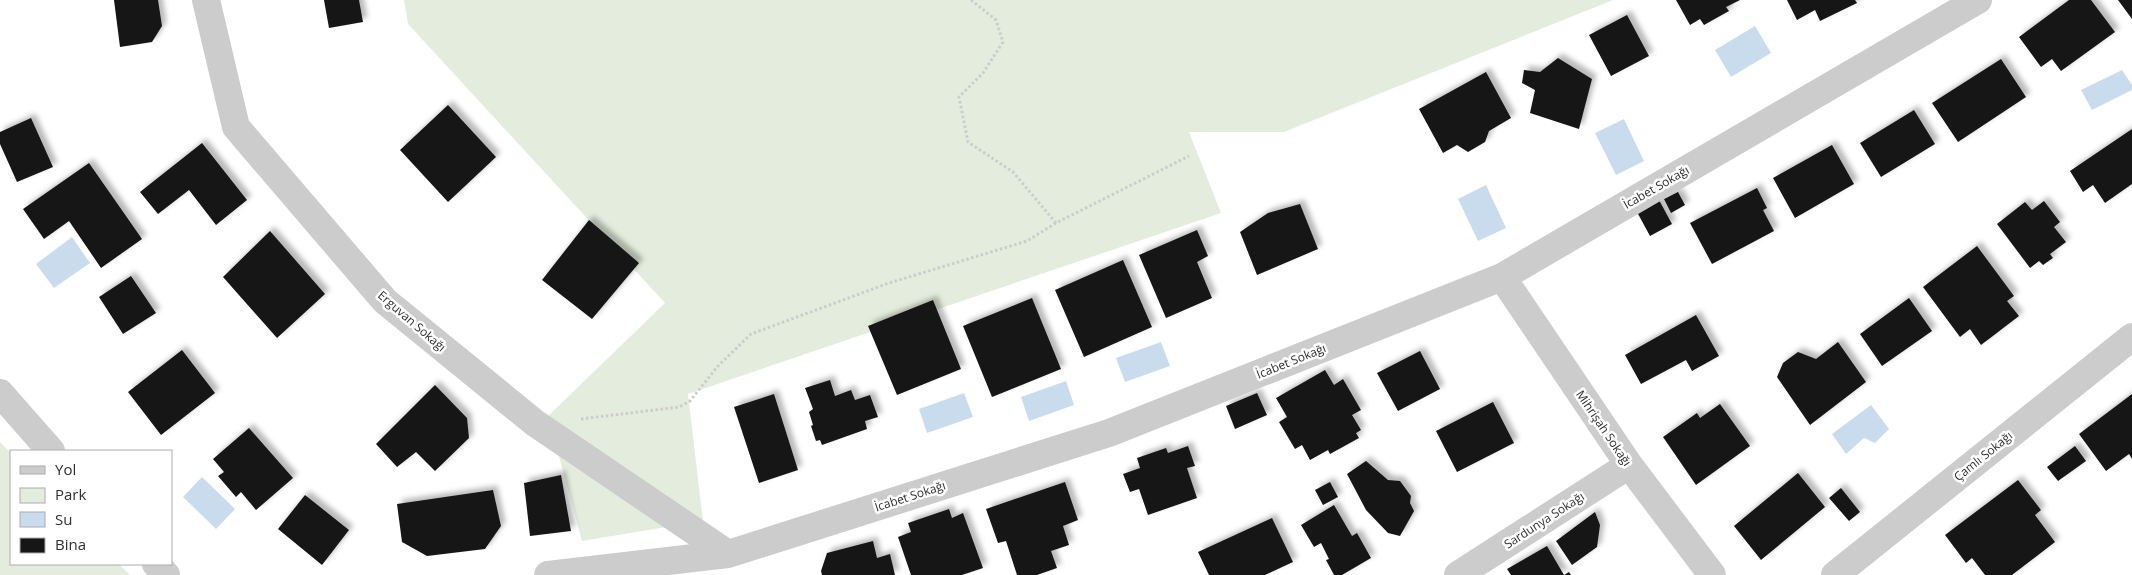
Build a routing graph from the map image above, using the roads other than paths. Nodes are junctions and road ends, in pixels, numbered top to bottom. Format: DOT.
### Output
graph roads {
  1 [pos="206,0"];
  2 [pos="1978,0"];
  3 [pos="1502,277"];
  4 [pos="2132,337"];
  5 [pos="0,393"];
  6 [pos="50,450"];
  7 [pos="1629,465"];
  8 [pos="728,554"];
  9 [pos="157,565"];
  10 [pos="166,575"];
  11 [pos="548,575"];
  12 [pos="1458,575"];
  13 [pos="1712,575"];
  14 [pos="1835,575"];
  1 -- 8 [label="street, Erguvan Sokağı"];
  2 -- 3 [label="street, İcabet Sokağı"];
  3 -- 7 [label="street, Mihrişah Sokağı"];
  3 -- 8 [label="street, İcabet Sokağı"];
  4 -- 14 [label="street, Çamlı Sokağı"];
  5 -- 6 [label="street"];
  7 -- 12 [label="street, Sardunya Sokağı"];
  7 -- 13 [label="street, Mihrişah Sokağı"];
  8 -- 11 [label="street, İcabet Sokağı"];
  9 -- 10 [label="street"];
}
